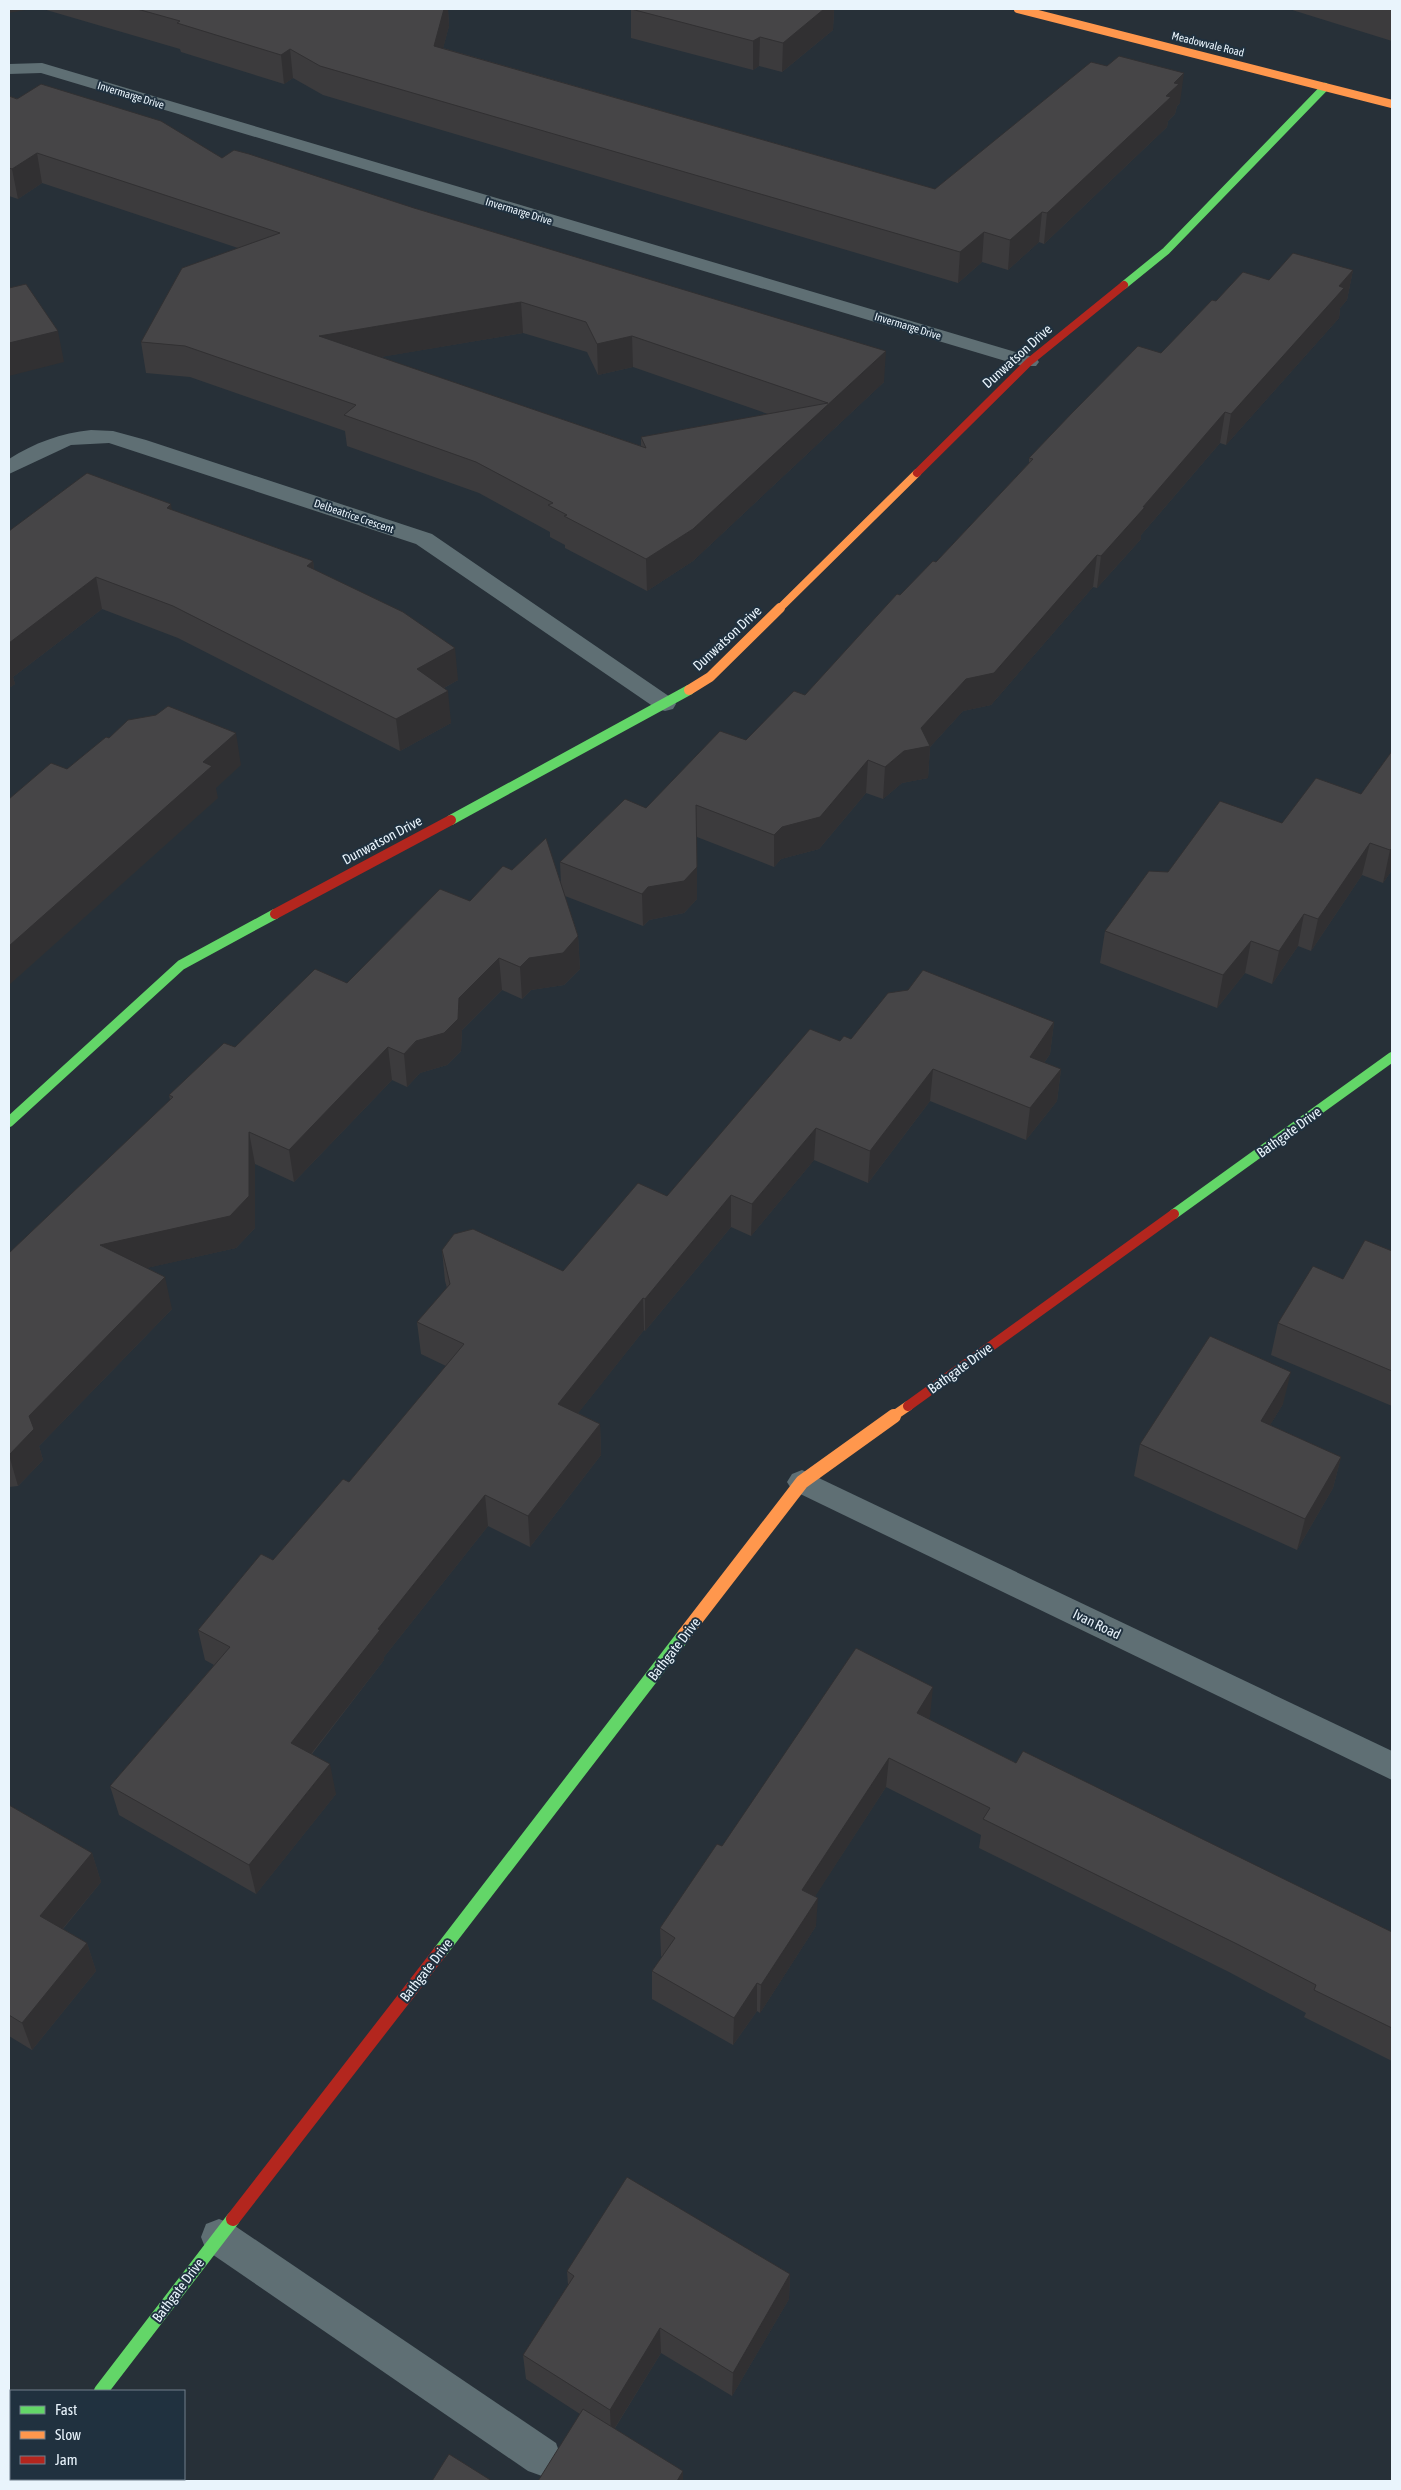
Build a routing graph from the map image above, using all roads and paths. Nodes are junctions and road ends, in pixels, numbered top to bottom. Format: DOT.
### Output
graph roads {
  1 [pos="1018,9"];
  2 [pos="9,69"];
  3 [pos="1325,87"];
  4 [pos="1392,104"];
  5 [pos="1029,362"];
  6 [pos="9,468"];
  7 [pos="665,704"];
  8 [pos="1392,1057"];
  9 [pos="9,1122"];
  10 [pos="802,1482"];
  11 [pos="1392,1766"];
  12 [pos="219,2237"];
  13 [pos="102,2390"];
  14 [pos="542,2457"];
  1 -- 3 [label="street, Meadowvale Road"];
  2 -- 5 [label="street, Invermarge Drive"];
  3 -- 4 [label="street, Meadowvale Road"];
  3 -- 5 [label="street, Dunwatson Drive"];
  5 -- 7 [label="street, Dunwatson Drive"];
  6 -- 7 [label="street, Delbeatrice Crescent"];
  7 -- 9 [label="street, Dunwatson Drive"];
  8 -- 10 [label="street, Bathgate Drive"];
  10 -- 11 [label="street, Ivan Road"];
  10 -- 12 [label="street, Bathgate Drive"];
  12 -- 13 [label="street, Bathgate Drive"];
  12 -- 14 [label="street"];
}
